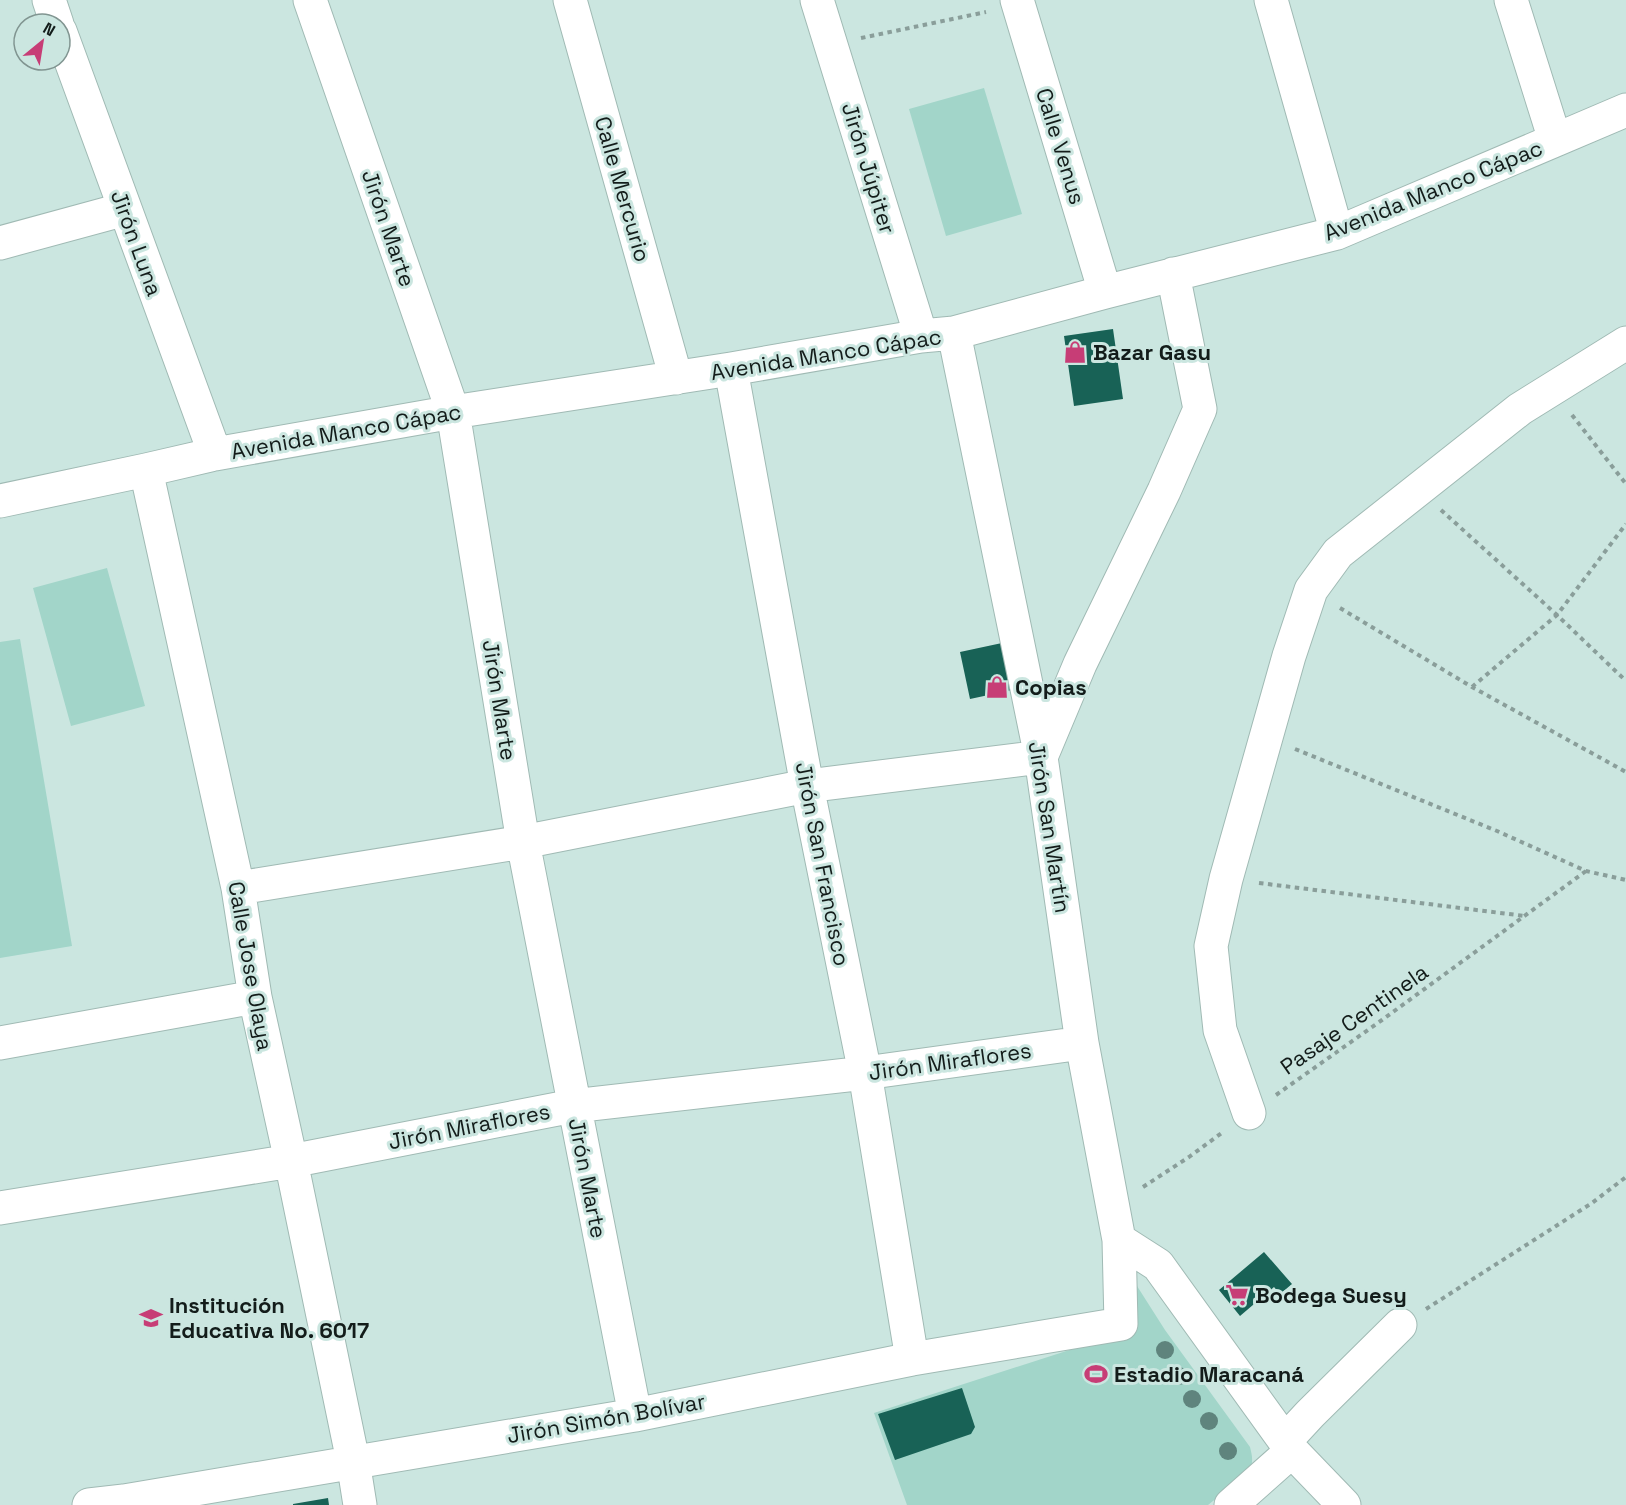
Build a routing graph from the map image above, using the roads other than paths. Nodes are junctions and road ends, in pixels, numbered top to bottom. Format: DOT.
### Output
graph roads {
  1 [pos="310,0"];
  2 [pos="570,0"];
  3 [pos="817,0"];
  4 [pos="1270,0"];
  5 [pos="1511,0"];
  6 [pos="1018,2"];
  7 [pos="72,65"];
  8 [pos="1626,110"];
  9 [pos="1555,140"];
  10 [pos="125,209"];
  11 [pos="1337,233"];
  12 [pos="0,243"];
  13 [pos="1173,274"];
  14 [pos="1105,292"];
  15 [pos="954,333"];
  16 [pos="921,336"];
  17 [pos="1626,343"];
  18 [pos="731,369"];
  19 [pos="676,378"];
  20 [pos="453,412"];
  21 [pos="214,454"];
  22 [pos="146,470"];
  23 [pos="0,501"];
  24 [pos="1041,757"];
  25 [pos="807,786"];
  26 [pos="523,842"];
  27 [pos="237,888"];
  28 [pos="255,997"];
  29 [pos="0,1043"];
  30 [pos="1082,1043"];
  31 [pos="865,1073"];
  32 [pos="573,1106"];
  33 [pos="1249,1113"];
  34 [pos="291,1161"];
  35 [pos="0,1208"];
  36 [pos="1119,1240"];
  37 [pos="1121,1324"];
  38 [pos="1400,1325"];
  39 [pos="912,1359"];
  40 [pos="635,1415"];
  41 [pos="1288,1446"];
  42 [pos="353,1461"];
  43 [pos="89,1505"];
  44 [pos="360,1505"];
  45 [pos="1232,1505"];
  46 [pos="1344,1505"];
  1 -- 20 [label="street, Jirón Marte"];
  2 -- 19 [label="street, Calle Mercurio"];
  3 -- 16 [label="street, Jirón Júpiter"];
  4 -- 11 [label="street"];
  5 -- 9 [label="street"];
  6 -- 14 [label="street, Calle Venus"];
  7 -- 10 [label="street, Jirón Luna"];
  8 -- 9 [label="street, Avenida Manco Cápac"];
  9 -- 11 [label="street, Avenida Manco Cápac"];
  10 -- 12 [label="street"];
  10 -- 21 [label="street, Jirón Luna"];
  11 -- 13 [label="street, Avenida Manco Cápac"];
  13 -- 14 [label="street, Avenida Manco Cápac"];
  13 -- 24 [label="street"];
  14 -- 15 [label="street, Avenida Manco Cápac"];
  15 -- 16 [label="street, Avenida Manco Cápac"];
  15 -- 24 [label="street, Jirón San Martín"];
  16 -- 18 [label="street, Avenida Manco Cápac"];
  17 -- 33 [label="street"];
  18 -- 19 [label="street, Avenida Manco Cápac"];
  18 -- 25 [label="street, Jirón San Francisco"];
  19 -- 20 [label="street, Avenida Manco Cápac"];
  20 -- 21 [label="street, Avenida Manco Cápac"];
  20 -- 26 [label="street, Jirón Marte"];
  21 -- 22 [label="street, Avenida Manco Cápac"];
  22 -- 23 [label="street, Avenida Manco Cápac"];
  22 -- 27 [label="street, Calle Jose Olaya"];
  24 -- 25 [label="street"];
  24 -- 30 [label="street, Jirón San Martín"];
  25 -- 26 [label="street"];
  25 -- 31 [label="street, Jirón San Francisco"];
  26 -- 27 [label="street"];
  26 -- 32 [label="street, Jirón Marte"];
  27 -- 28 [label="street, Calle Jose Olaya"];
  28 -- 29 [label="street"];
  28 -- 34 [label="street, Calle Jose Olaya"];
  30 -- 31 [label="street, Jirón Miraflores"];
  30 -- 36 [label="street, Jirón San Martín"];
  31 -- 32 [label="street, Jirón Miraflores"];
  31 -- 39 [label="street, Jirón San Francisco"];
  32 -- 34 [label="street, Jirón Miraflores"];
  32 -- 40 [label="street, Jirón Marte"];
  34 -- 35 [label="street, Jirón Miraflores"];
  34 -- 42 [label="street, Calle Jose Olaya"];
  36 -- 37 [label="street, Jirón San Martín"];
  36 -- 41 [label="street"];
  37 -- 39 [label="street, Jirón Simón Bolívar"];
  38 -- 41 [label="street"];
  39 -- 40 [label="street, Jirón Simón Bolívar"];
  40 -- 42 [label="street, Jirón Simón Bolívar"];
  41 -- 45 [label="street"];
  41 -- 46 [label="street"];
  42 -- 43 [label="street, Jirón Simón Bolívar"];
  42 -- 44 [label="street, Calle Jose Olaya"];
}
